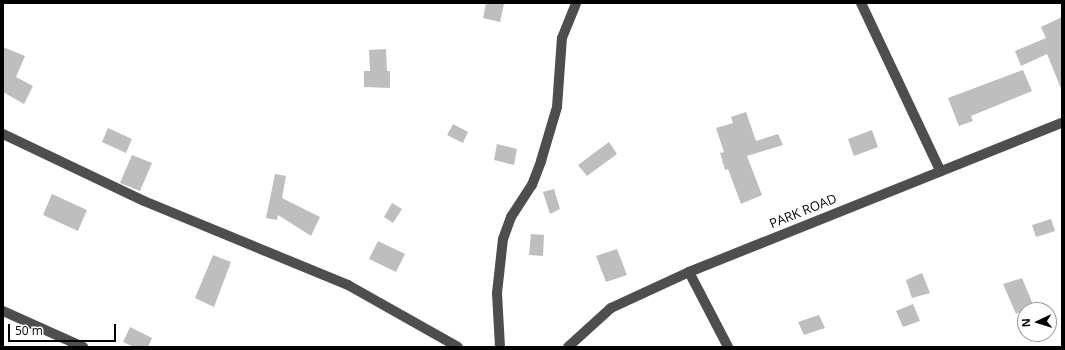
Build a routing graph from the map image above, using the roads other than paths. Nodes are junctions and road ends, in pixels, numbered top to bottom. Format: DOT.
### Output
graph roads {
  1 [pos="576,3"];
  2 [pos="861,3"];
  3 [pos="1062,123"];
  4 [pos="3,134"];
  5 [pos="940,170"];
  6 [pos="689,272"];
  7 [pos="3,311"];
  8 [pos="65,344"];
  9 [pos="83,347"];
  10 [pos="458,347"];
  11 [pos="500,347"];
  12 [pos="568,347"];
  13 [pos="728,347"];
  1 -- 11 [label="street"];
  2 -- 5 [label="street"];
  3 -- 5 [label="street, PARK ROAD"];
  4 -- 10 [label="street"];
  5 -- 6 [label="street, PARK ROAD"];
  6 -- 12 [label="street, PARK ROAD"];
  6 -- 13 [label="street"];
  7 -- 8 [label="street"];
  8 -- 9 [label="street"];
}
